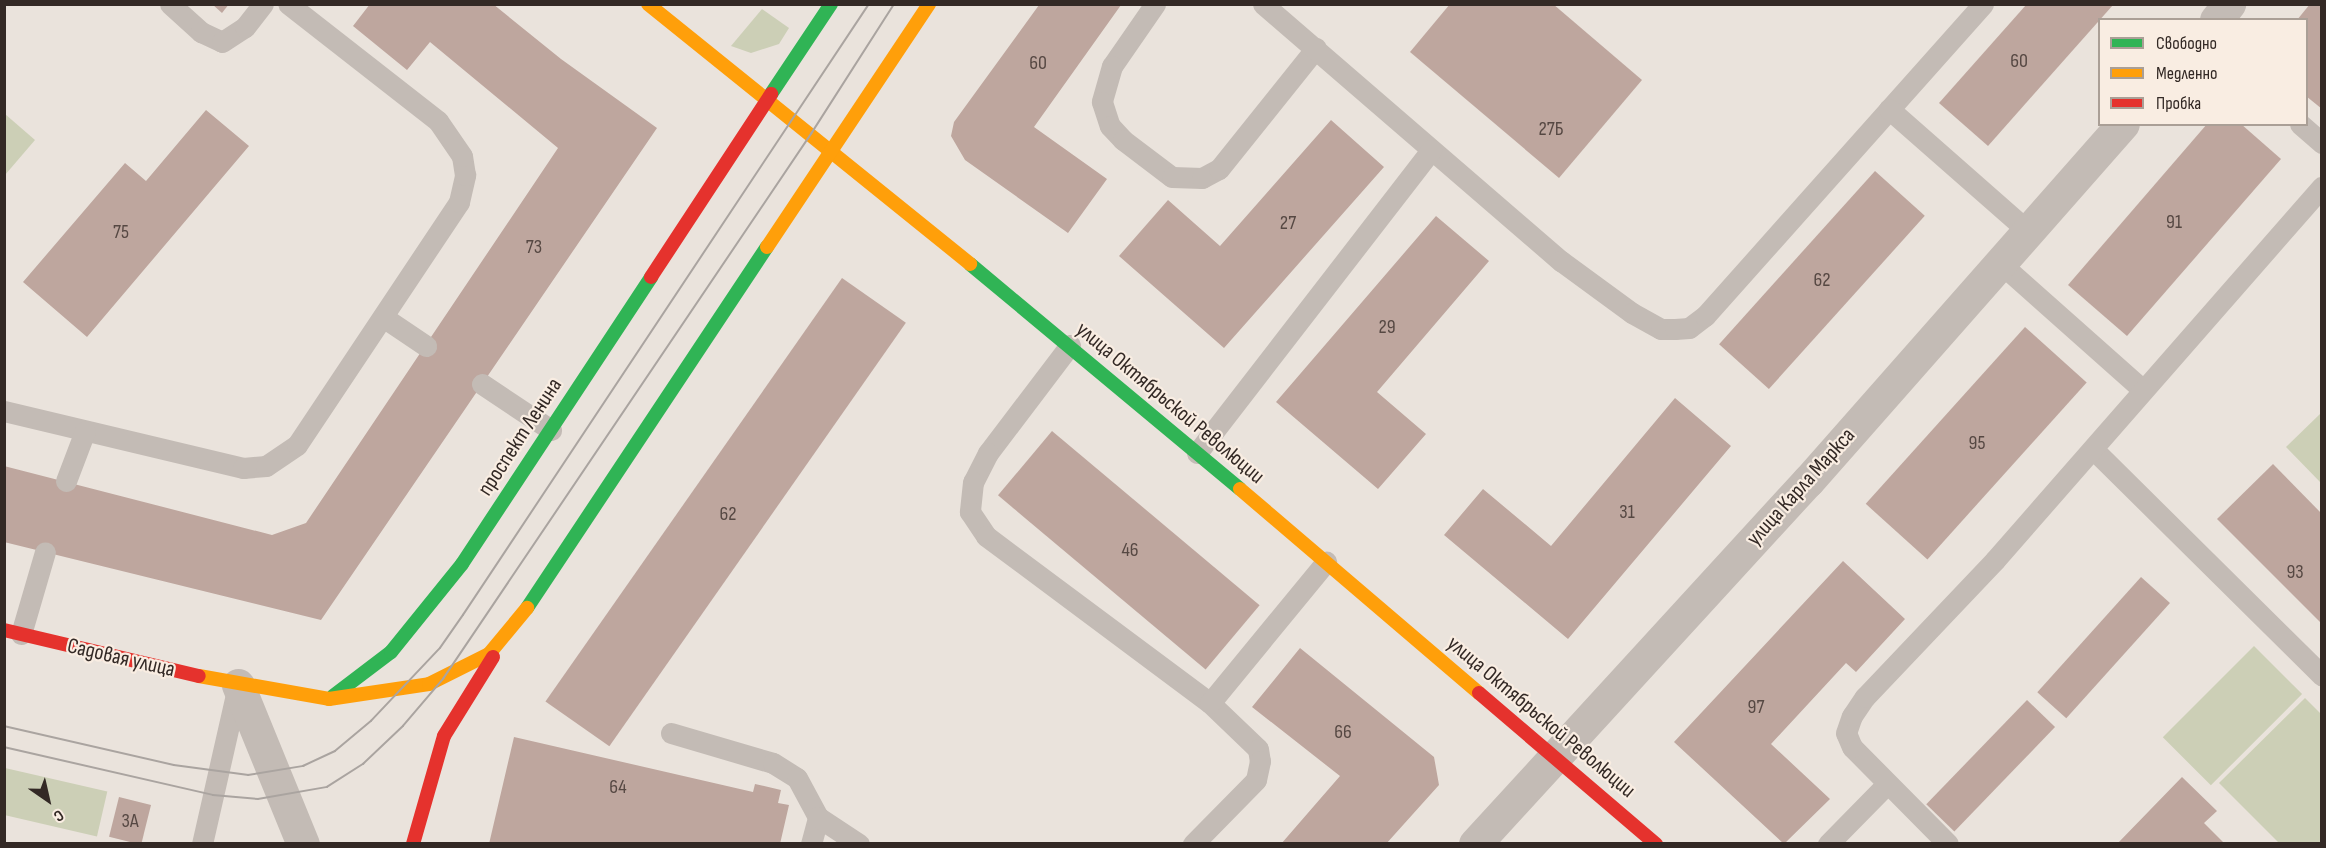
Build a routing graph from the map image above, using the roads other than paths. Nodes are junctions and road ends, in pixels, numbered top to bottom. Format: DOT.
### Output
graph roads {
  1 [pos="170,4"];
  2 [pos="263,4"];
  3 [pos="288,4"];
  4 [pos="648,4"];
  5 [pos="831,4"];
  6 [pos="929,4"];
  7 [pos="1155,4"];
  8 [pos="1263,4"];
  9 [pos="1983,4"];
  10 [pos="2229,4"];
  11 [pos="2218,18"];
  12 [pos="1316,48"];
  13 [pos="766,101"];
  14 [pos="1889,109"];
  15 [pos="2121,126"];
  16 [pos="2302,126"];
  17 [pos="2322,143"];
  18 [pos="831,150"];
  19 [pos="1431,150"];
  20 [pos="2322,187"];
  21 [pos="2028,231"];
  22 [pos="2000,263"];
  23 [pos="382,317"];
  24 [pos="426,345"];
  25 [pos="1070,345"];
  26 [pos="482,384"];
  27 [pos="2143,390"];
  28 [pos="4,411"];
  29 [pos="551,430"];
  30 [pos="86,431"];
  31 [pos="2092,449"];
  32 [pos="1197,453"];
  33 [pos="66,481"];
  34 [pos="45,552"];
  35 [pos="1326,562"];
  36 [pos="513,629"];
  37 [pos="13,632"];
  38 [pos="2322,676"];
  39 [pos="238,685"];
  40 [pos="329,699"];
  41 [pos="1210,703"];
  42 [pos="670,733"];
  43 [pos="1552,756"];
  44 [pos="1887,784"];
  45 [pos="818,817"];
  46 [pos="202,843"];
  47 [pos="303,843"];
  48 [pos="413,843"];
  49 [pos="811,843"];
  50 [pos="859,843"];
  51 [pos="1192,843"];
  52 [pos="1474,843"];
  53 [pos="1656,843"];
  54 [pos="1828,843"];
  55 [pos="1948,843"];
  1 -- 2 [label="lane"];
  3 -- 23 [label="lane"];
  4 -- 13 [label="main road, улица Октябрьской Революции"];
  5 -- 13 [label="main road, проспект Ленина"];
  6 -- 18 [label="main road"];
  7 -- 12 [label="lane"];
  8 -- 12 [label="lane"];
  9 -- 14 [label="lane"];
  10 -- 11 [label="street"];
  12 -- 19 [label="lane"];
  13 -- 18 [label="main road, улица Октябрьской Революции"];
  13 -- 29 [label="main road, проспект Ленина"];
  14 -- 19 [label="lane"];
  14 -- 21 [label="lane"];
  15 -- 21 [label="street, улица Карла Маркса"];
  16 -- 17 [label="lane"];
  18 -- 25 [label="main road, улица Октябрьской Революции"];
  18 -- 36 [label="main road"];
  19 -- 32 [label="lane"];
  20 -- 27 [label="lane"];
  21 -- 22 [label="street, улица Карла Маркса"];
  22 -- 27 [label="lane"];
  22 -- 43 [label="street, улица Карла Маркса"];
  23 -- 24 [label="lane"];
  23 -- 30 [label="lane"];
  25 -- 32 [label="main road, улица Октябрьской Революции"];
  25 -- 41 [label="lane"];
  26 -- 29 [label="lane"];
  27 -- 31 [label="lane"];
  28 -- 30 [label="lane"];
  29 -- 40 [label="main road, проспект Ленина"];
  30 -- 33 [label="lane"];
  31 -- 38 [label="lane"];
  31 -- 44 [label="lane"];
  32 -- 35 [label="main road, улица Октябрьской Революции"];
  34 -- 37 [label="lane"];
  35 -- 41 [label="lane"];
  35 -- 43 [label="main road, улица Октябрьской Революции"];
  36 -- 40 [label="main road"];
  36 -- 48 [label="main road"];
  37 -- 39 [label="main road, Садовая улица"];
  39 -- 40 [label="main road, Садовая улица"];
  39 -- 46 [label="lane"];
  39 -- 47 [label="street"];
  41 -- 51 [label="lane"];
  42 -- 45 [label="lane"];
  43 -- 52 [label="street, улица Карла Маркса"];
  43 -- 53 [label="main road, улица Октябрьской Революции"];
  44 -- 54 [label="lane"];
  44 -- 55 [label="lane"];
  45 -- 49 [label="lane"];
  45 -- 50 [label="lane"];
}
